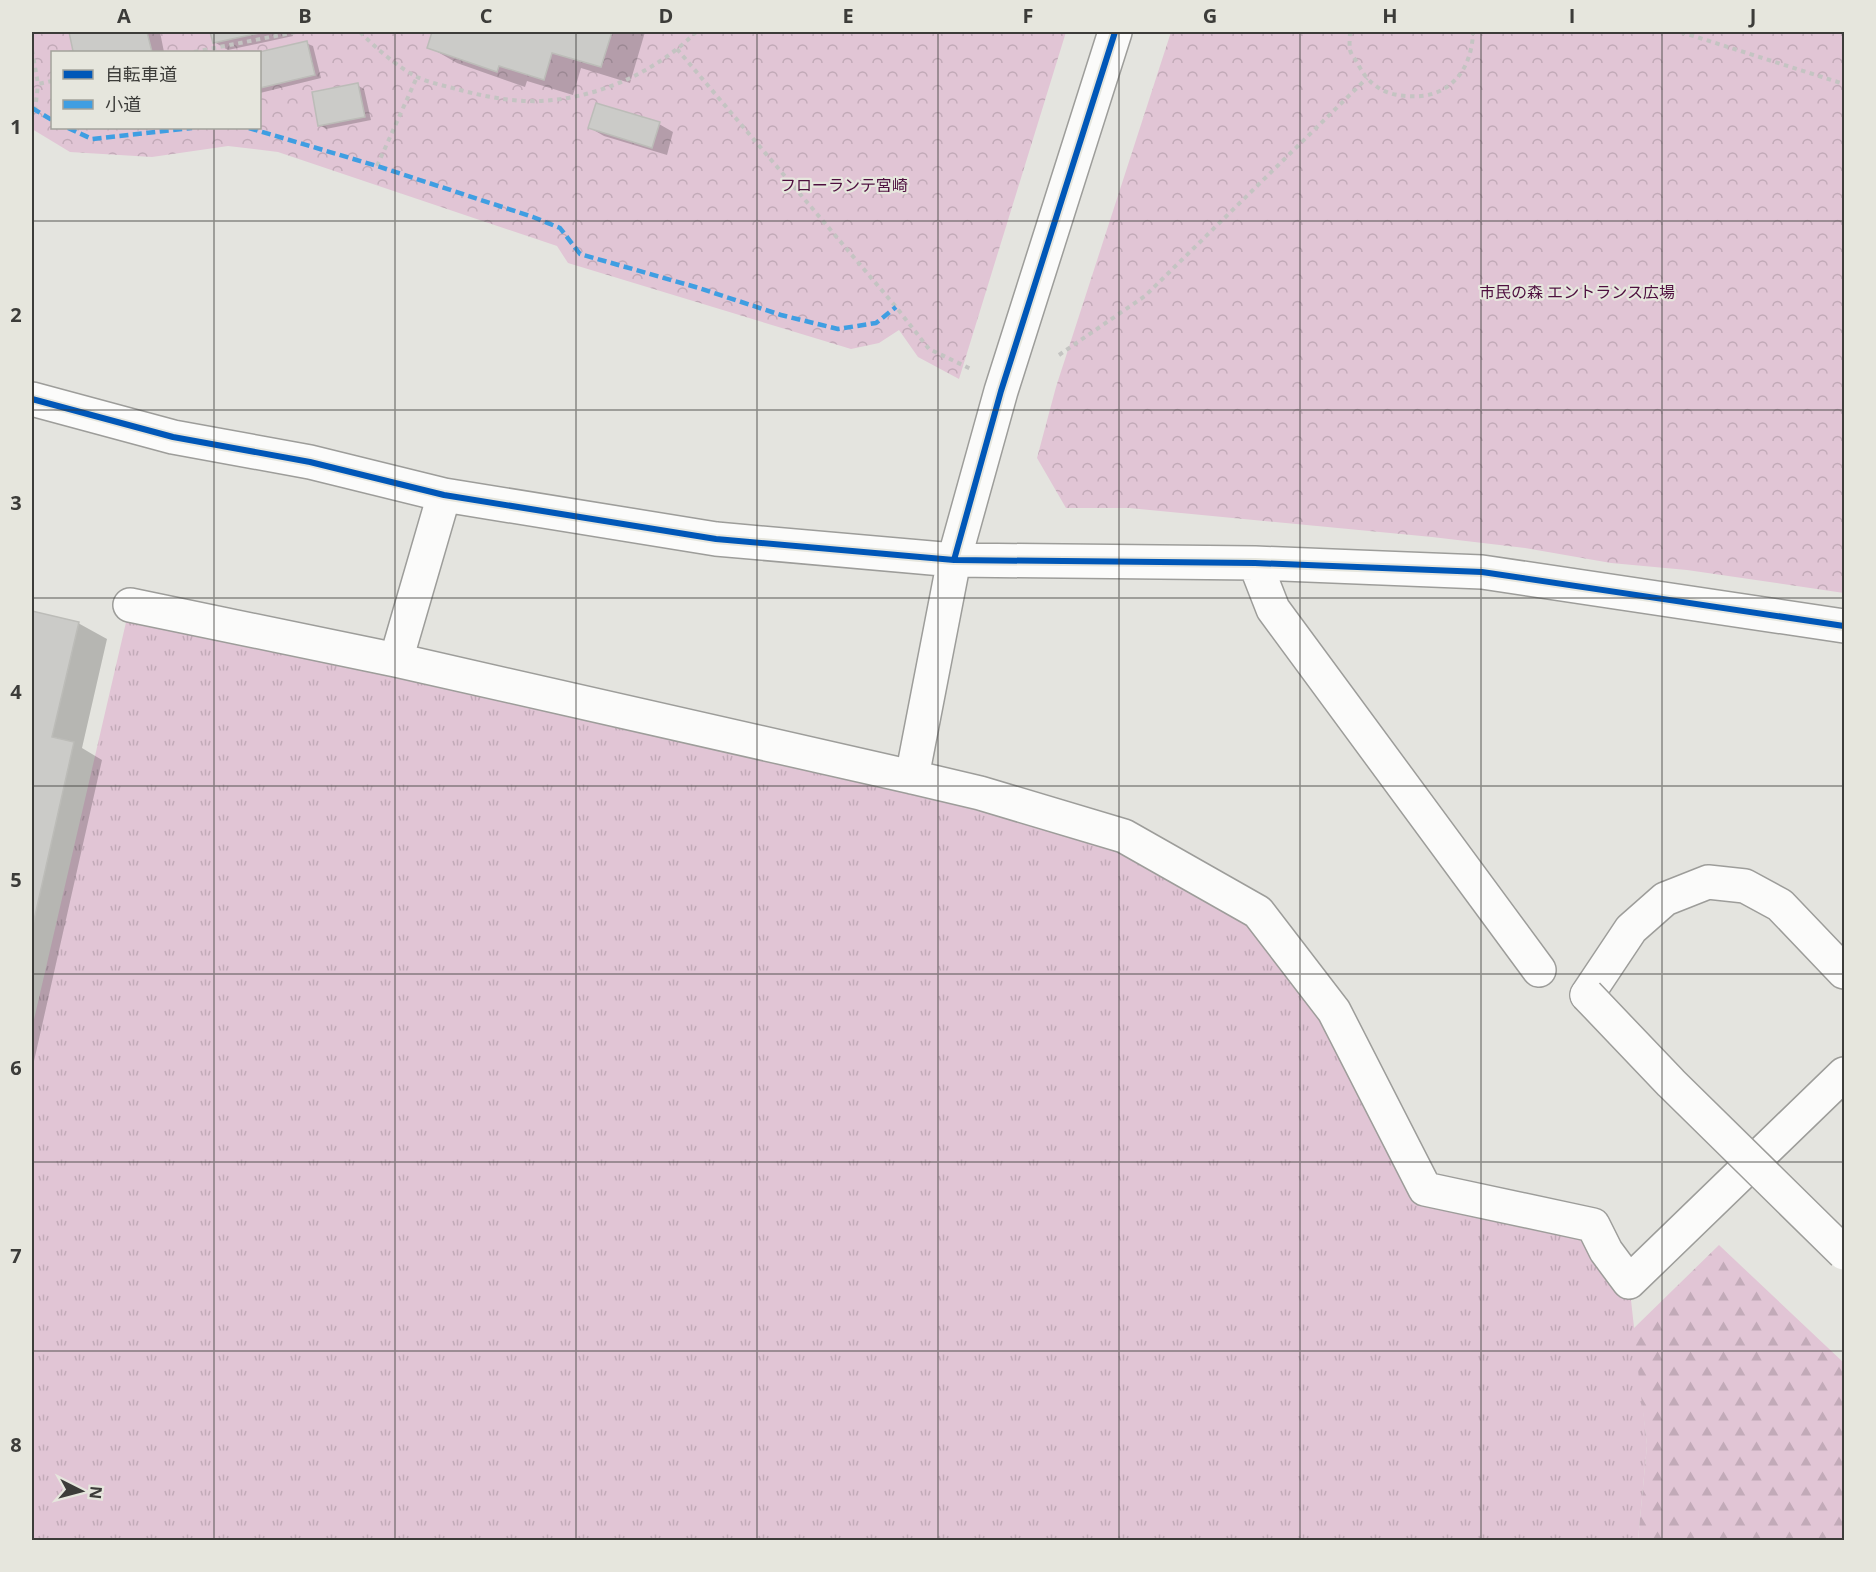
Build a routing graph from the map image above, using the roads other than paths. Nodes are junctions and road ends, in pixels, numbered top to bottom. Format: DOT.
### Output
graph roads {
  1 [pos="1115,32"];
  2 [pos="32,399"];
  3 [pos="444,495"];
  4 [pos="954,560"];
  5 [pos="1255,563"];
  6 [pos="130,605"];
  7 [pos="1845,626"];
  8 [pos="396,660"];
  9 [pos="912,777"];
  10 [pos="1842,969"];
  11 [pos="1539,970"];
  12 [pos="1845,1074"];
  13 [pos="1845,1253"];
  1 -- 4 [label="street"];
  2 -- 3 [label="street"];
  3 -- 4 [label="street"];
  3 -- 8 [label="street"];
  4 -- 5 [label="street"];
  4 -- 9 [label="street"];
  5 -- 7 [label="street"];
  5 -- 11 [label="street"];
  6 -- 8 [label="street"];
  8 -- 9 [label="street"];
  9 -- 12 [label="street"];
  10 -- 13 [label="street, bridge"];
}
